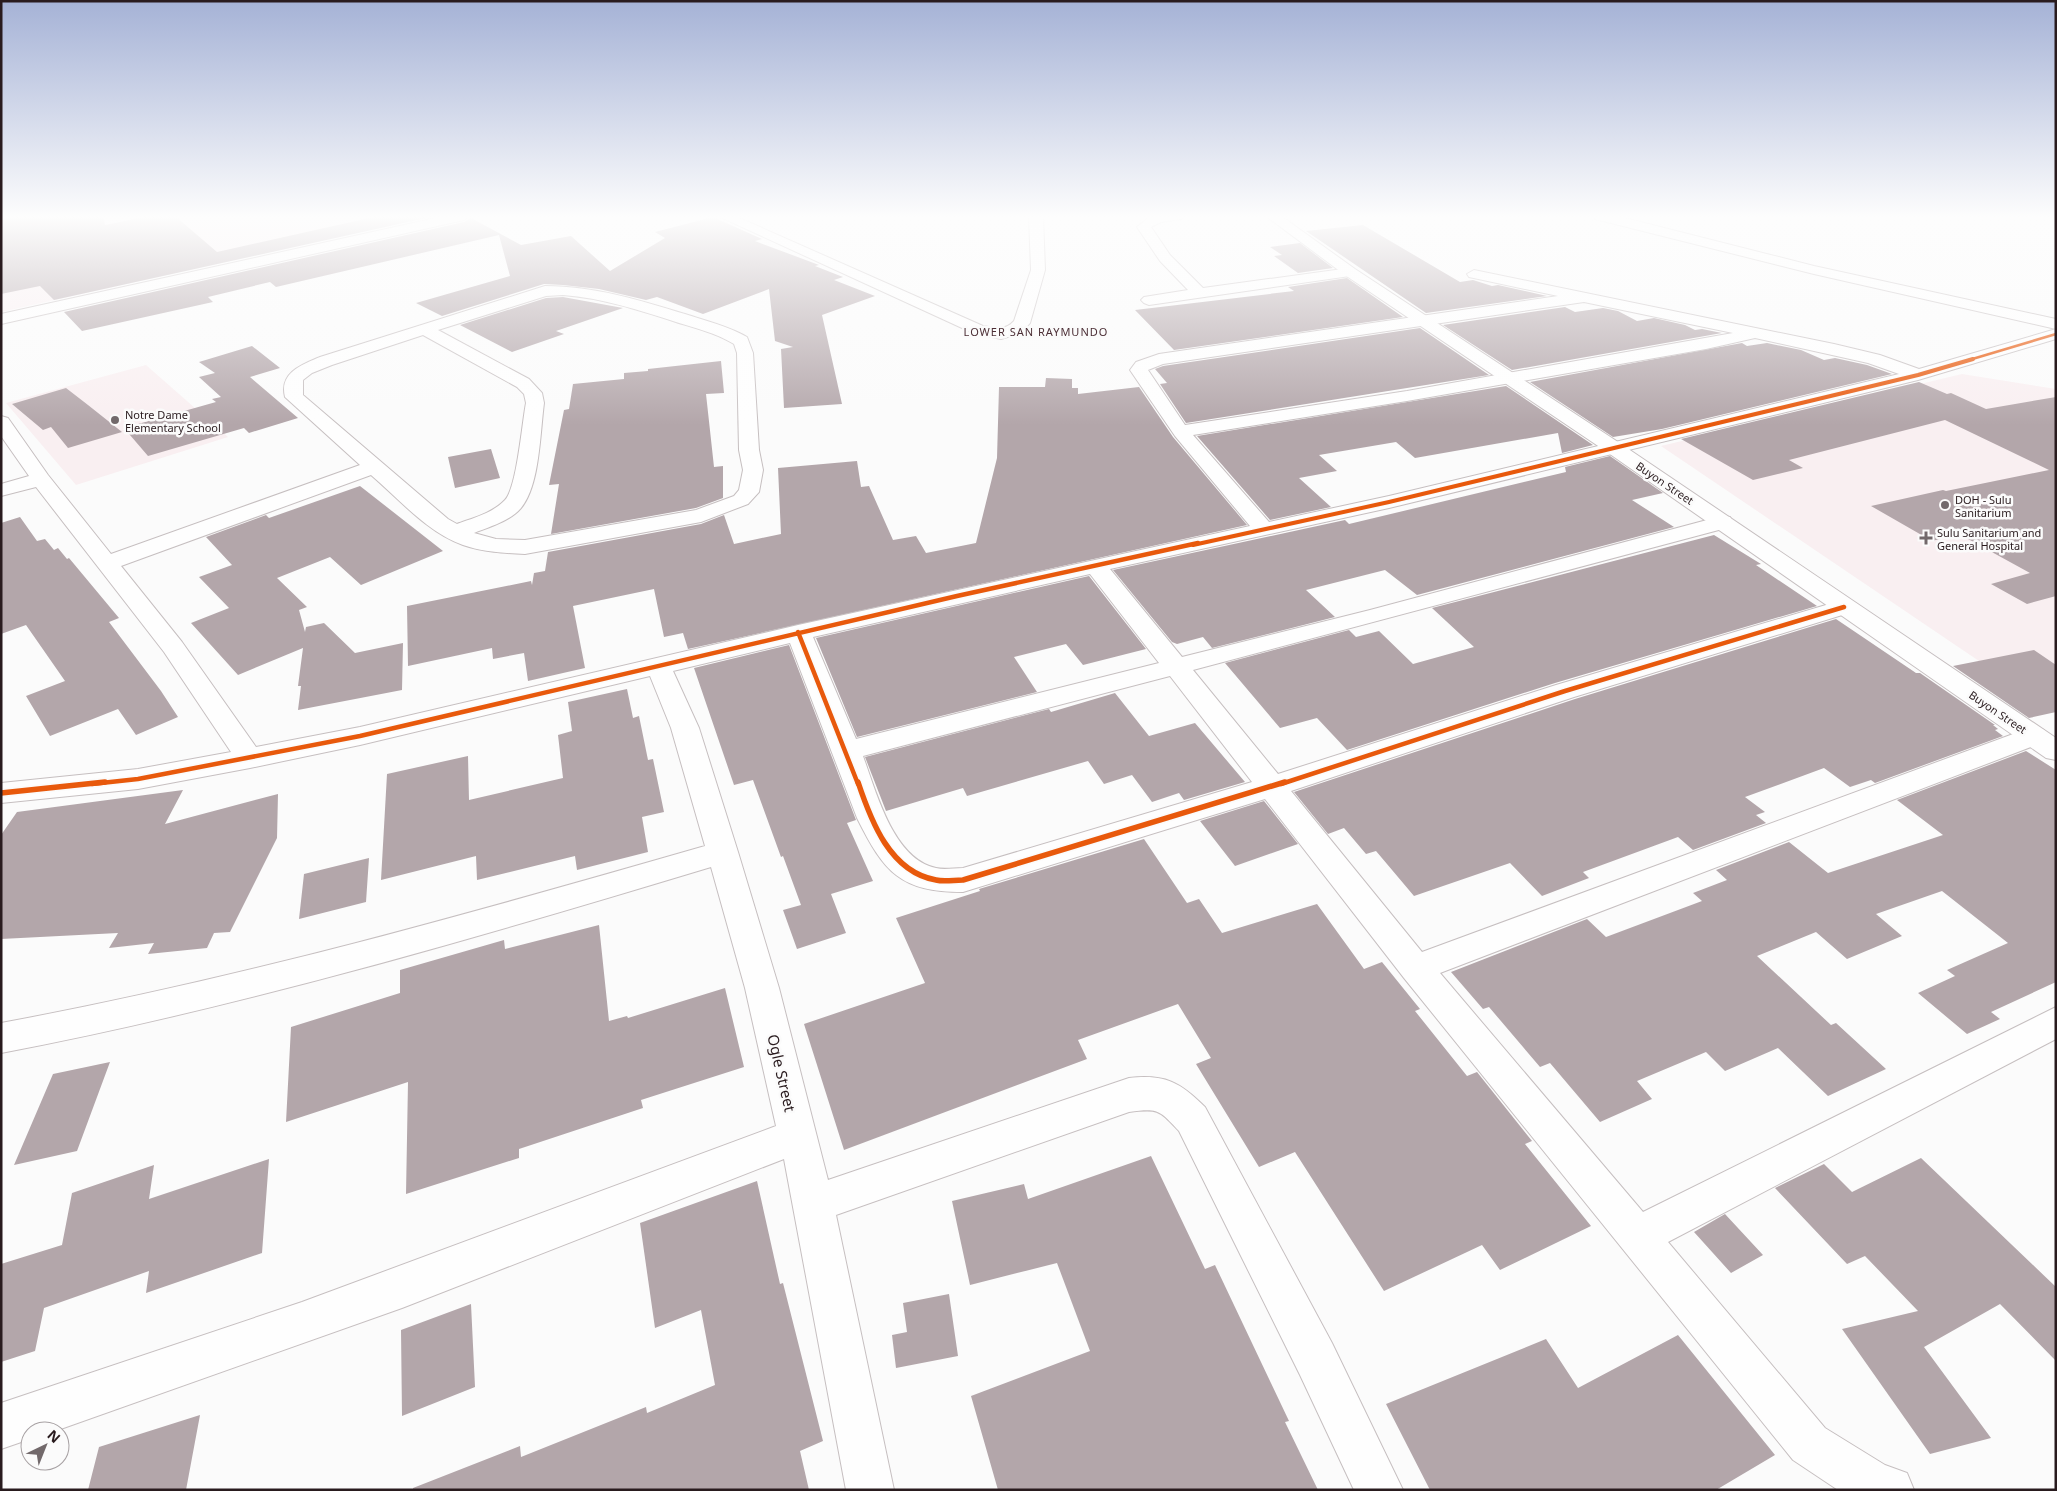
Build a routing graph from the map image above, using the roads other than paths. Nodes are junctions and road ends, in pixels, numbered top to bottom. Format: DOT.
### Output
graph roads {
  1 [pos="151,286"];
  2 [pos="879,286"];
  3 [pos="1034,286"];
  4 [pos="1192,286"];
  5 [pos="1252,286"];
  6 [pos="1371,286"];
  7 [pos="1529,286"];
  8 [pos="1884,286"];
  9 [pos="1199,293"];
  10 [pos="1584,297"];
  11 [pos="1149,300"];
  12 [pos="1,319"];
  13 [pos="1424,321"];
  14 [pos="2056,324"];
  15 [pos="423,329"];
  16 [pos="1758,332"];
  17 [pos="2056,334"];
  18 [pos="1918,375"];
  19 [pos="1508,378"];
  20 [pos="1,422"];
  21 [pos="1181,431"];
  22 [pos="1614,448"];
  23 [pos="373,467"];
  24 [pos="41,479"];
  25 [pos="1,490"];
  26 [pos="1722,522"];
  27 [pos="1264,529"];
  28 [pos="455,533"];
  29 [pos="107,563"];
  30 [pos="1095,565"];
  31 [pos="1844,606"];
  32 [pos="798,632"];
  33 [pos="658,666"];
  34 [pos="1176,666"];
  35 [pos="2045,744"];
  36 [pos="847,751"];
  37 [pos="250,759"];
  38 [pos="1271,787"];
  39 [pos="1,793"];
  40 [pos="723,852"];
  41 [pos="1416,968"];
  42 [pos="2056,1022"];
  43 [pos="1,1038"];
  44 [pos="797,1136"];
  45 [pos="814,1204"];
  46 [pos="1638,1236"];
  47 [pos="1,1426"];
  48 [pos="870,1490"];
  49 [pos="1379,1490"];
  50 [pos="1890,1490"];
  1 -- 12 [label="street"];
  2 -- 3 [label="street"];
  4 -- 9 [label="street"];
  5 -- 9 [label="street"];
  6 -- 13 [label="street, Buyon Street"];
  7 -- 10 [label="street"];
  8 -- 14 [label="street"];
  9 -- 11 [label="street"];
  10 -- 13 [label="street"];
  10 -- 16 [label="street"];
  13 -- 19 [label="street, Buyon Street"];
  13 -- 21 [label="street"];
  15 -- 23 [label="street"];
  15 -- 28 [label="street"];
  15 -- 28 [label="street"];
  16 -- 18 [label="street"];
  16 -- 19 [label="street"];
  17 -- 18 [label="street"];
  18 -- 22 [label="street"];
  19 -- 21 [label="street"];
  19 -- 22 [label="street, Buyon Street"];
  20 -- 24 [label="street"];
  21 -- 27 [label="street"];
  22 -- 26 [label="street, Buyon Street"];
  22 -- 27 [label="street"];
  23 -- 28 [label="street"];
  23 -- 29 [label="street"];
  24 -- 25 [label="street"];
  24 -- 29 [label="street"];
  26 -- 31 [label="street, Buyon Street"];
  26 -- 34 [label="street"];
  27 -- 30 [label="street"];
  29 -- 37 [label="street"];
  30 -- 32 [label="street"];
  30 -- 34 [label="street"];
  31 -- 35 [label="street, Buyon Street"];
  31 -- 38 [label="street"];
  32 -- 33 [label="street"];
  32 -- 36 [label="street"];
  33 -- 37 [label="street"];
  33 -- 40 [label="street, Ogle Street"];
  34 -- 36 [label="street"];
  34 -- 38 [label="street"];
  35 -- 41 [label="street"];
  36 -- 38 [label="street"];
  37 -- 39 [label="street"];
  38 -- 41 [label="street"];
  40 -- 43 [label="street"];
  40 -- 44 [label="street, Ogle Street"];
  41 -- 46 [label="street"];
  42 -- 46 [label="street"];
  44 -- 45 [label="street, Ogle Street"];
  44 -- 47 [label="street"];
  45 -- 48 [label="street, Ogle Street"];
  45 -- 49 [label="street"];
  46 -- 50 [label="street"];
}
